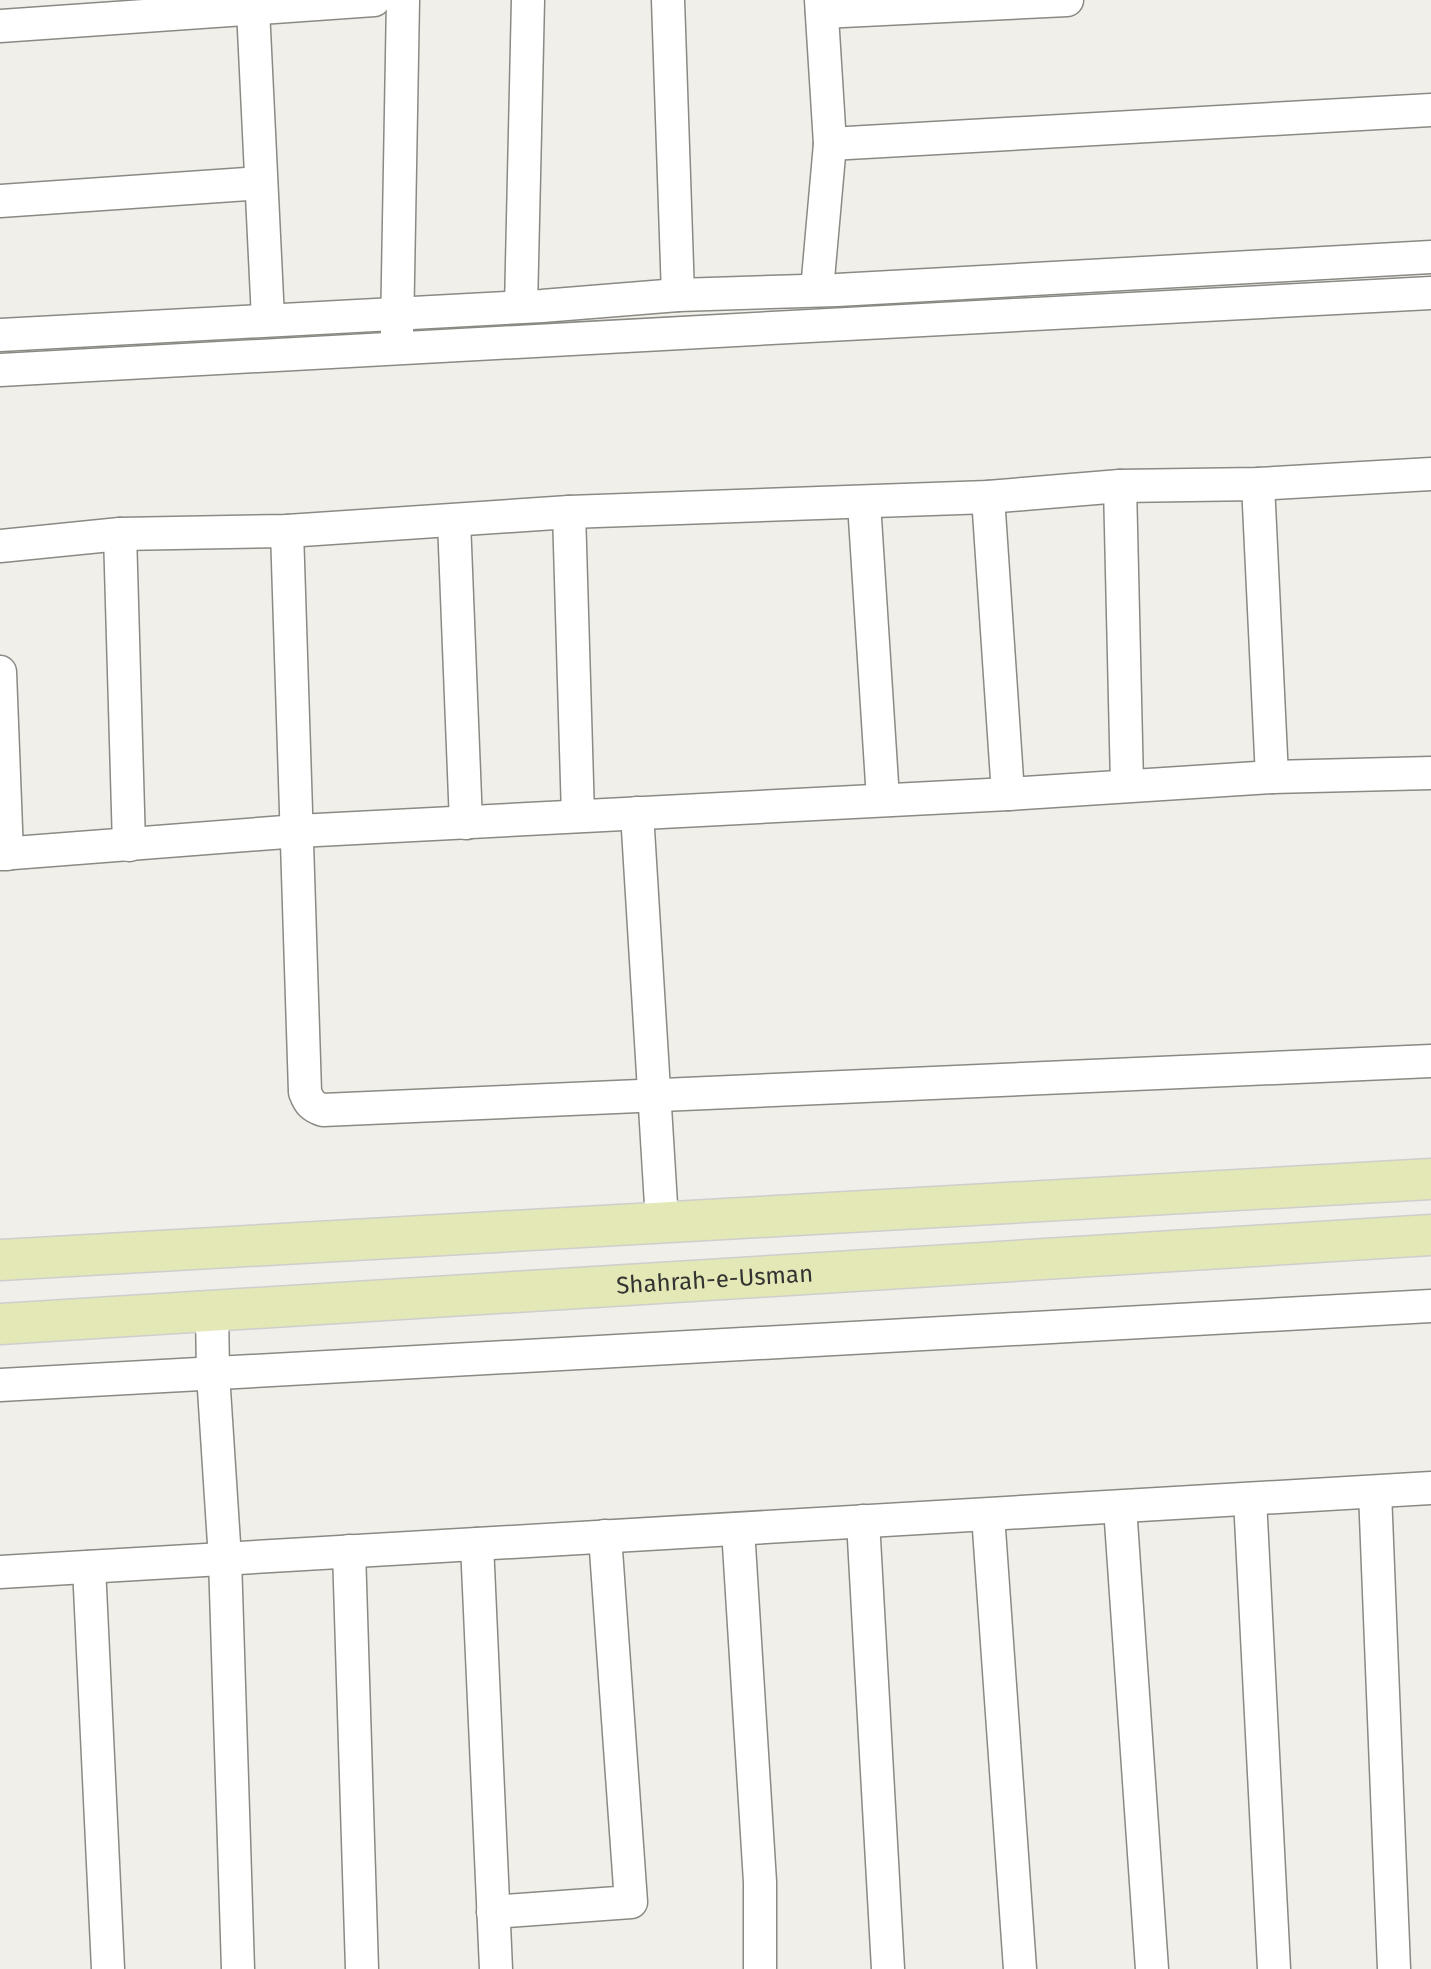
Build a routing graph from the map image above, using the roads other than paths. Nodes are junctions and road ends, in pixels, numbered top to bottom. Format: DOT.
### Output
graph roads {
  1 [pos="374,0"];
  2 [pos="403,0"];
  3 [pos="528,0"];
  4 [pos="668,0"];
  5 [pos="1067,0"];
  6 [pos="952,3"];
  7 [pos="821,6"];
  8 [pos="253,9"];
  9 [pos="100,10"];
  10 [pos="0,26"];
  11 [pos="1431,110"];
  12 [pos="830,144"];
  13 [pos="261,183"];
  14 [pos="0,201"];
  15 [pos="1431,257"];
  16 [pos="817,290"];
  17 [pos="1431,293"];
  18 [pos="678,295"];
  19 [pos="521,307"];
  20 [pos="397,313"];
  21 [pos="268,319"];
  22 [pos="0,335"];
  23 [pos="398,349"];
  24 [pos="0,370"];
  25 [pos="1431,474"];
  26 [pos="1258,484"];
  27 [pos="1120,486"];
  28 [pos="988,497"];
  29 [pos="864,503"];
  30 [pos="569,512"];
  31 [pos="454,521"];
  32 [pos="287,531"];
  33 [pos="120,534"];
  34 [pos="0,546"];
  35 [pos="0,672"];
  36 [pos="1431,773"];
  37 [pos="1272,777"];
  38 [pos="1127,784"];
  39 [pos="1008,794"];
  40 [pos="883,799"];
  41 [pos="637,813"];
  42 [pos="578,816"];
  43 [pos="466,823"];
  44 [pos="298,831"];
  45 [pos="129,845"];
  46 [pos="3,854"];
  47 [pos="1431,1061"];
  48 [pos="652,1095"];
  49 [pos="1431,1179"];
  50 [pos="662,1221"];
  51 [pos="1431,1235"];
  52 [pos="0,1260"];
  53 [pos="1431,1306"];
  54 [pos="212,1311"];
  55 [pos="0,1324"];
  56 [pos="213,1374"];
  57 [pos="0,1385"];
  58 [pos="1431,1488"];
  59 [pos="1375,1492"];
  60 [pos="1250,1499"];
  61 [pos="1120,1507"];
  62 [pos="988,1515"];
  63 [pos="863,1521"];
  64 [pos="738,1529"];
  65 [pos="605,1536"];
  66 [pos="477,1544"];
  67 [pos="349,1551"];
  68 [pos="225,1559"];
  69 [pos="89,1567"];
  70 [pos="0,1572"];
  71 [pos="493,1912"];
  72 [pos="108,1969"];
  73 [pos="238,1969"];
  74 [pos="362,1969"];
  75 [pos="496,1969"];
  76 [pos="760,1969"];
  77 [pos="888,1969"];
  78 [pos="1020,1969"];
  79 [pos="1152,1969"];
  80 [pos="1274,1969"];
  81 [pos="1394,1969"];
  1 -- 8 [label="street"];
  2 -- 20 [label="street"];
  3 -- 19 [label="street"];
  4 -- 18 [label="street"];
  5 -- 6 [label="street"];
  6 -- 7 [label="street"];
  7 -- 12 [label="street"];
  8 -- 9 [label="street"];
  8 -- 13 [label="street"];
  9 -- 10 [label="street"];
  11 -- 12 [label="street"];
  12 -- 16 [label="street"];
  13 -- 14 [label="street"];
  13 -- 21 [label="street"];
  15 -- 16 [label="street"];
  16 -- 18 [label="street"];
  17 -- 23 [label="street"];
  18 -- 19 [label="street"];
  19 -- 20 [label="street"];
  20 -- 21 [label="street"];
  20 -- 23 [label="street"];
  21 -- 22 [label="street"];
  23 -- 24 [label="street"];
  25 -- 26 [label="street"];
  26 -- 27 [label="street"];
  26 -- 37 [label="street"];
  27 -- 28 [label="street"];
  27 -- 38 [label="street"];
  28 -- 29 [label="street"];
  28 -- 39 [label="street"];
  29 -- 30 [label="street"];
  29 -- 40 [label="street"];
  30 -- 31 [label="street"];
  30 -- 42 [label="street"];
  31 -- 32 [label="street"];
  31 -- 43 [label="street"];
  32 -- 33 [label="street"];
  32 -- 44 [label="street"];
  33 -- 34 [label="street"];
  33 -- 45 [label="street"];
  35 -- 46 [label="street"];
  36 -- 37 [label="street"];
  37 -- 38 [label="street"];
  38 -- 39 [label="street"];
  39 -- 40 [label="street"];
  40 -- 41 [label="street"];
  41 -- 42 [label="street"];
  41 -- 48 [label="street"];
  42 -- 43 [label="street"];
  43 -- 44 [label="street"];
  44 -- 45 [label="street"];
  44 -- 48 [label="street"];
  45 -- 46 [label="street"];
  47 -- 48 [label="street"];
  48 -- 50 [label="street"];
  49 -- 50 [label="main road"];
  50 -- 52 [label="main road"];
  51 -- 54 [label="main road, Shahrah-e-Usman"];
  53 -- 56 [label="street"];
  54 -- 55 [label="main road, Shahrah-e-Usman"];
  54 -- 56 [label="street"];
  56 -- 57 [label="street"];
  56 -- 68 [label="street"];
  58 -- 59 [label="street"];
  59 -- 60 [label="street"];
  59 -- 81 [label="street"];
  60 -- 61 [label="street"];
  60 -- 80 [label="street"];
  61 -- 62 [label="street"];
  61 -- 79 [label="street"];
  62 -- 63 [label="street"];
  62 -- 78 [label="street"];
  63 -- 64 [label="street"];
  63 -- 77 [label="street"];
  64 -- 65 [label="street"];
  64 -- 76 [label="street"];
  65 -- 66 [label="street"];
  65 -- 71 [label="street"];
  66 -- 67 [label="street"];
  66 -- 71 [label="street"];
  67 -- 68 [label="street"];
  67 -- 74 [label="street"];
  68 -- 69 [label="street"];
  68 -- 73 [label="street"];
  69 -- 70 [label="street"];
  69 -- 72 [label="street"];
  71 -- 75 [label="street"];
}
